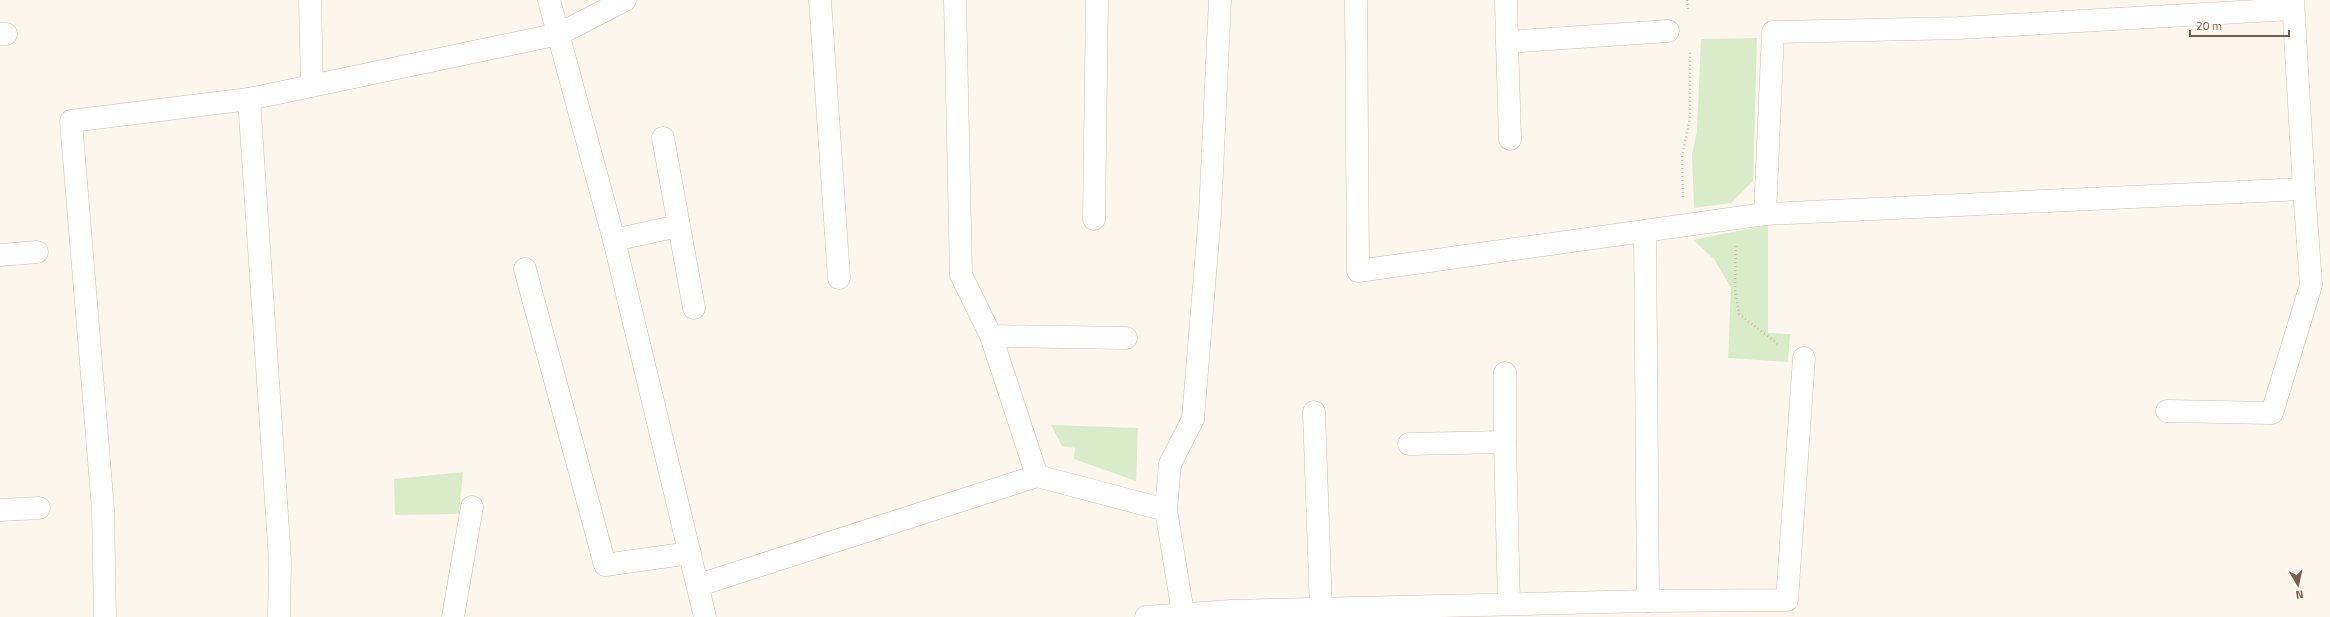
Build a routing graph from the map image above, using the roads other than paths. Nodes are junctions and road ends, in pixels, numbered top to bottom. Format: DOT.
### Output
graph roads {
  1 [pos="310,0"];
  2 [pos="549,0"];
  3 [pos="625,0"];
  4 [pos="820,0"];
  5 [pos="955,0"];
  6 [pos="1097,0"];
  7 [pos="1220,0"];
  8 [pos="1356,0"];
  9 [pos="1506,0"];
  10 [pos="2293,4"];
  11 [pos="1668,31"];
  12 [pos="559,34"];
  13 [pos="1507,42"];
  14 [pos="312,85"];
  15 [pos="249,99"];
  16 [pos="663,138"];
  17 [pos="1510,139"];
  18 [pos="2304,189"];
  19 [pos="1765,214"];
  20 [pos="1094,219"];
  21 [pos="678,226"];
  22 [pos="1645,231"];
  23 [pos="614,240"];
  24 [pos="37,252"];
  25 [pos="0,255"];
  26 [pos="525,270"];
  27 [pos="839,278"];
  28 [pos="694,308"];
  29 [pos="991,336"];
  30 [pos="1126,338"];
  31 [pos="1804,358"];
  32 [pos="1505,373"];
  33 [pos="2167,411"];
  34 [pos="1314,412"];
  35 [pos="1506,442"];
  36 [pos="1409,444"];
  37 [pos="1037,476"];
  38 [pos="39,508"];
  39 [pos="472,508"];
  40 [pos="0,510"];
  41 [pos="1166,510"];
  42 [pos="690,553"];
  43 [pos="699,585"];
  44 [pos="1648,601"];
  45 [pos="1509,604"];
  46 [pos="1321,609"];
  47 [pos="1183,613"];
  48 [pos="1231,614"];
  49 [pos="105,617"];
  50 [pos="279,617"];
  51 [pos="453,617"];
  52 [pos="705,617"];
  53 [pos="1146,617"];
  1 -- 14 [label="street"];
  2 -- 12 [label="street"];
  3 -- 12 [label="street"];
  4 -- 27 [label="street"];
  5 -- 29 [label="street"];
  6 -- 20 [label="street"];
  7 -- 41 [label="street"];
  8 -- 22 [label="street"];
  9 -- 13 [label="street"];
  10 -- 18 [label="street"];
  10 -- 19 [label="street"];
  11 -- 13 [label="street"];
  12 -- 14 [label="street"];
  12 -- 23 [label="street"];
  13 -- 17 [label="street"];
  14 -- 15 [label="street"];
  15 -- 49 [label="street"];
  15 -- 50 [label="street"];
  16 -- 21 [label="street"];
  18 -- 19 [label="street"];
  18 -- 33 [label="street"];
  19 -- 22 [label="street"];
  21 -- 23 [label="street"];
  21 -- 28 [label="street"];
  22 -- 44 [label="street"];
  23 -- 42 [label="street"];
  24 -- 25 [label="street"];
  26 -- 42 [label="street"];
  29 -- 30 [label="street"];
  29 -- 37 [label="street"];
  31 -- 44 [label="street"];
  32 -- 35 [label="street"];
  34 -- 46 [label="street"];
  35 -- 36 [label="street"];
  35 -- 45 [label="street"];
  37 -- 41 [label="street"];
  37 -- 43 [label="street"];
  38 -- 40 [label="street"];
  39 -- 51 [label="street"];
  41 -- 47 [label="street"];
  42 -- 43 [label="street"];
  43 -- 52 [label="street"];
  44 -- 45 [label="street"];
  45 -- 46 [label="street"];
  46 -- 48 [label="street"];
  47 -- 48 [label="street"];
  47 -- 53 [label="street"];
}
